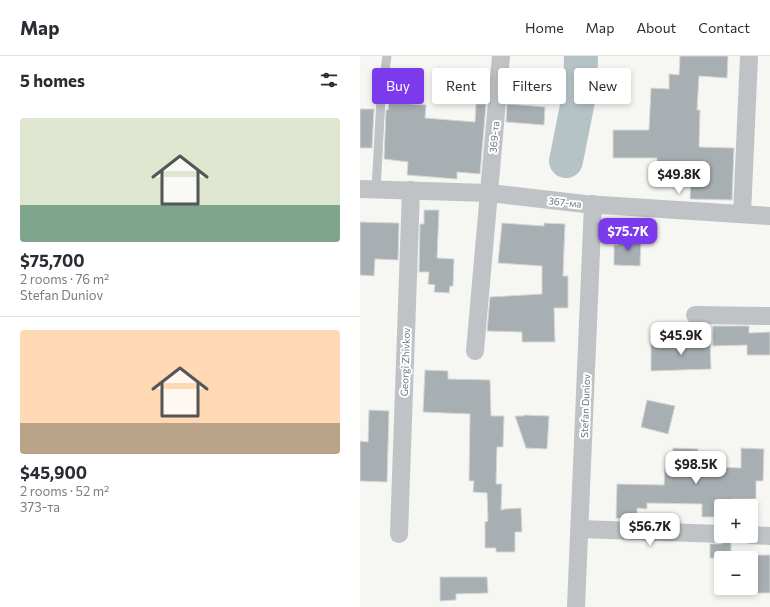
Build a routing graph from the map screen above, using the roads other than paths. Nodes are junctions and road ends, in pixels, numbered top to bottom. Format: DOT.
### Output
graph roads {
  1 [pos="387,56"];
  2 [pos="501,56"];
  3 [pos="749,56"];
  4 [pos="368,189"];
  5 [pos="411,190"];
  6 [pos="489,193"];
  7 [pos="589,204"];
  8 [pos="742,214"];
  9 [pos="770,216"];
  10 [pos="695,315"];
  11 [pos="770,316"];
  12 [pos="475,351"];
  13 [pos="580,529"];
  14 [pos="399,534"];
  15 [pos="714,534"];
  16 [pos="758,536"];
  17 [pos="770,536"];
  18 [pos="576,607"];
  1 -- 4 [label="lane"];
  2 -- 6 [label="street, 369-та"];
  3 -- 8 [label="street"];
  4 -- 5 [label="street, 367-ма"];
  5 -- 6 [label="street, 367-ма"];
  5 -- 14 [label="street, Georgi Zhivkov"];
  6 -- 7 [label="street, 367-ма"];
  6 -- 12 [label="street"];
  7 -- 8 [label="street, 367-ма"];
  7 -- 13 [label="street, Stefan Duniov"];
  8 -- 9 [label="street, 367-ма"];
  10 -- 11 [label="street"];
  13 -- 15 [label="street"];
  13 -- 18 [label="street, Stefan Duniov"];
  16 -- 17 [label="street"];
}
